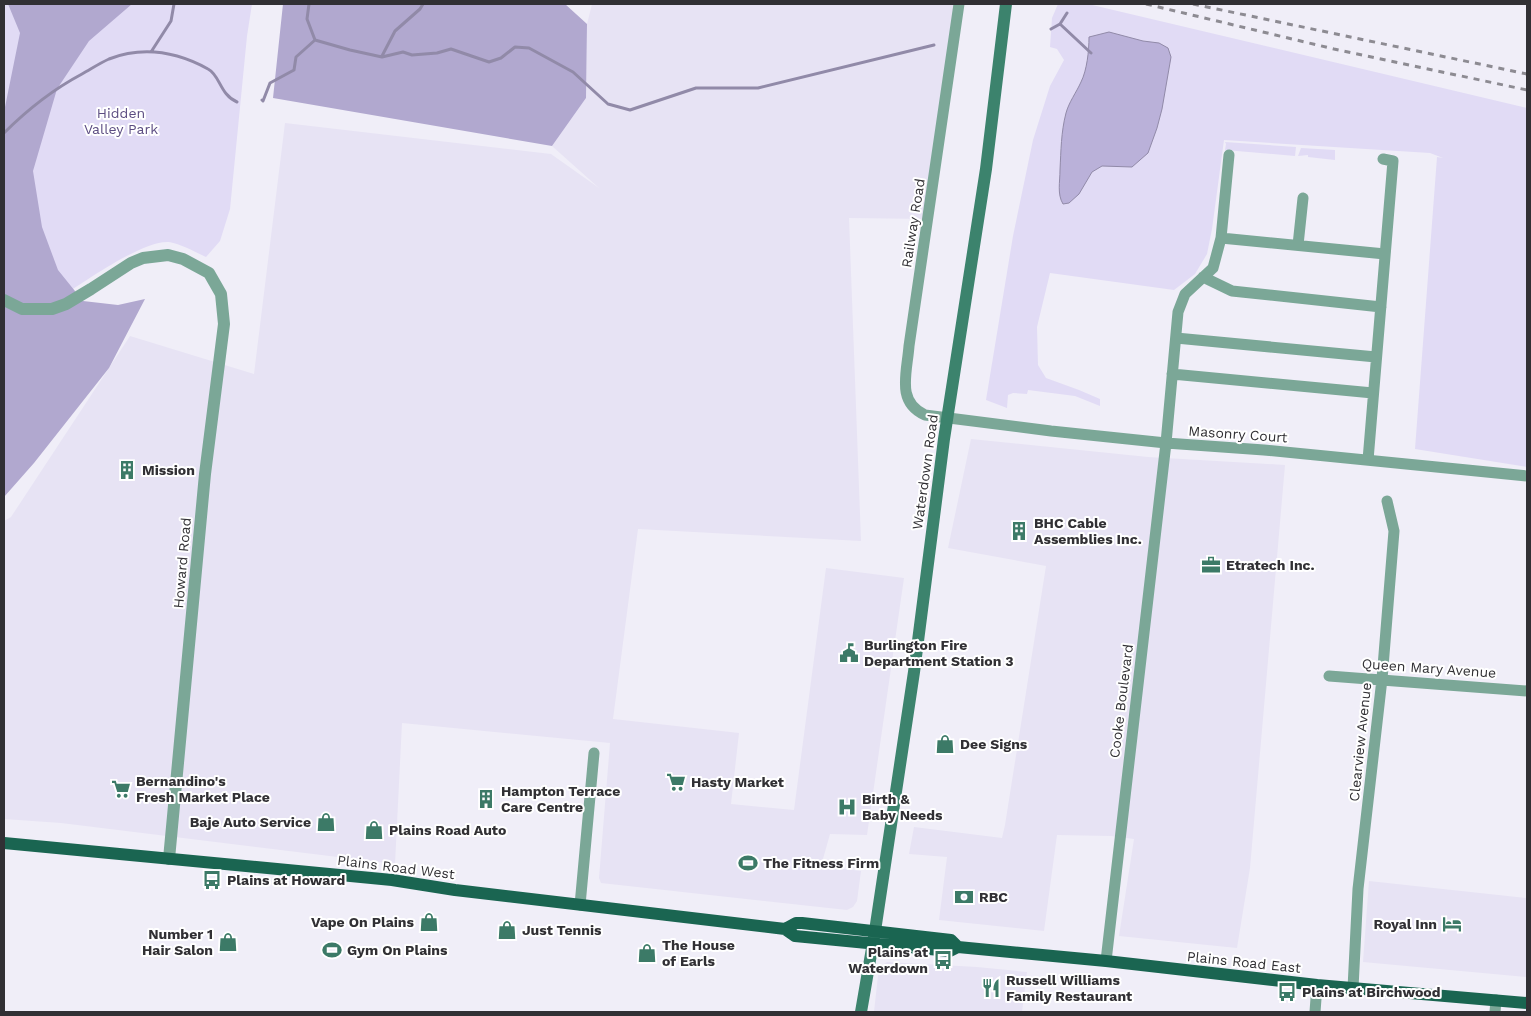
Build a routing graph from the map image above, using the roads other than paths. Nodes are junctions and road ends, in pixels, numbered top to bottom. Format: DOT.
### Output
graph roads {
  1 [pos="960,4"];
  2 [pos="1006,4"];
  3 [pos="1229,155"];
  4 [pos="1383,158"];
  5 [pos="1303,198"];
  6 [pos="1221,238"];
  7 [pos="1298,245"];
  8 [pos="1385,254"];
  9 [pos="1203,277"];
  10 [pos="4,300"];
  11 [pos="1381,307"];
  12 [pos="1176,338"];
  13 [pos="1376,358"];
  14 [pos="1172,374"];
  15 [pos="1373,393"];
  16 [pos="948,418"];
  17 [pos="1166,444"];
  18 [pos="1368,460"];
  19 [pos="1527,476"];
  20 [pos="1387,501"];
  21 [pos="1329,676"];
  22 [pos="1382,679"];
  23 [pos="1527,691"];
  24 [pos="594,754"];
  25 [pos="4,843"];
  26 [pos="170,859"];
  27 [pos="580,905"];
  28 [pos="785,929"];
  29 [pos="875,931"];
  30 [pos="872,945"];
  31 [pos="958,947"];
  32 [pos="1106,961"];
  33 [pos="1317,985"];
  34 [pos="1353,988"];
  35 [pos="1527,1003"];
  36 [pos="1495,1006"];
  37 [pos="861,1012"];
  38 [pos="1315,1012"];
  1 -- 16 [label="street, Railway Road"];
  2 -- 16 [label="main road, Waterdown Road"];
  3 -- 6 [label="street, Cooke Boulevard"];
  4 -- 8 [label="street"];
  5 -- 7 [label="street"];
  6 -- 7 [label="street"];
  6 -- 9 [label="street, Cooke Boulevard"];
  7 -- 8 [label="street"];
  8 -- 11 [label="street"];
  9 -- 11 [label="street"];
  9 -- 12 [label="street, Cooke Boulevard"];
  10 -- 26 [label="street, Howard Road"];
  11 -- 13 [label="street"];
  12 -- 13 [label="street"];
  12 -- 14 [label="street, Cooke Boulevard"];
  13 -- 15 [label="street"];
  14 -- 15 [label="street"];
  14 -- 17 [label="street, Cooke Boulevard"];
  15 -- 18 [label="street"];
  16 -- 17 [label="street, Masonry Court"];
  16 -- 29 [label="main road, Waterdown Road"];
  17 -- 18 [label="street, Masonry Court"];
  17 -- 32 [label="street, Cooke Boulevard"];
  18 -- 19 [label="street, Masonry Court"];
  20 -- 22 [label="street, Clearview Avenue"];
  21 -- 22 [label="street, Queen Mary Avenue"];
  22 -- 23 [label="street, Queen Mary Avenue"];
  22 -- 34 [label="street, Clearview Avenue"];
  24 -- 27 [label="street"];
  25 -- 26 [label="main road, Plains Road West"];
  26 -- 27 [label="main road, Plains Road West"];
  27 -- 28 [label="main road, Plains Road West"];
  28 -- 29 [label="main road, Plains Road West"];
  28 -- 30 [label="main road, Plains Road West"];
  29 -- 30 [label="main road, Waterdown Road"];
  29 -- 31 [label="main road, Plains Road East"];
  30 -- 31 [label="main road, Plains Road East"];
  30 -- 37 [label="main road, Waterdown Road"];
  31 -- 32 [label="main road, Plains Road East"];
  32 -- 33 [label="main road, Plains Road East"];
  33 -- 34 [label="main road, Plains Road East"];
  33 -- 38 [label="street"];
  34 -- 36 [label="main road, Plains Road East"];
  35 -- 36 [label="main road, Plains Road East"];
}
